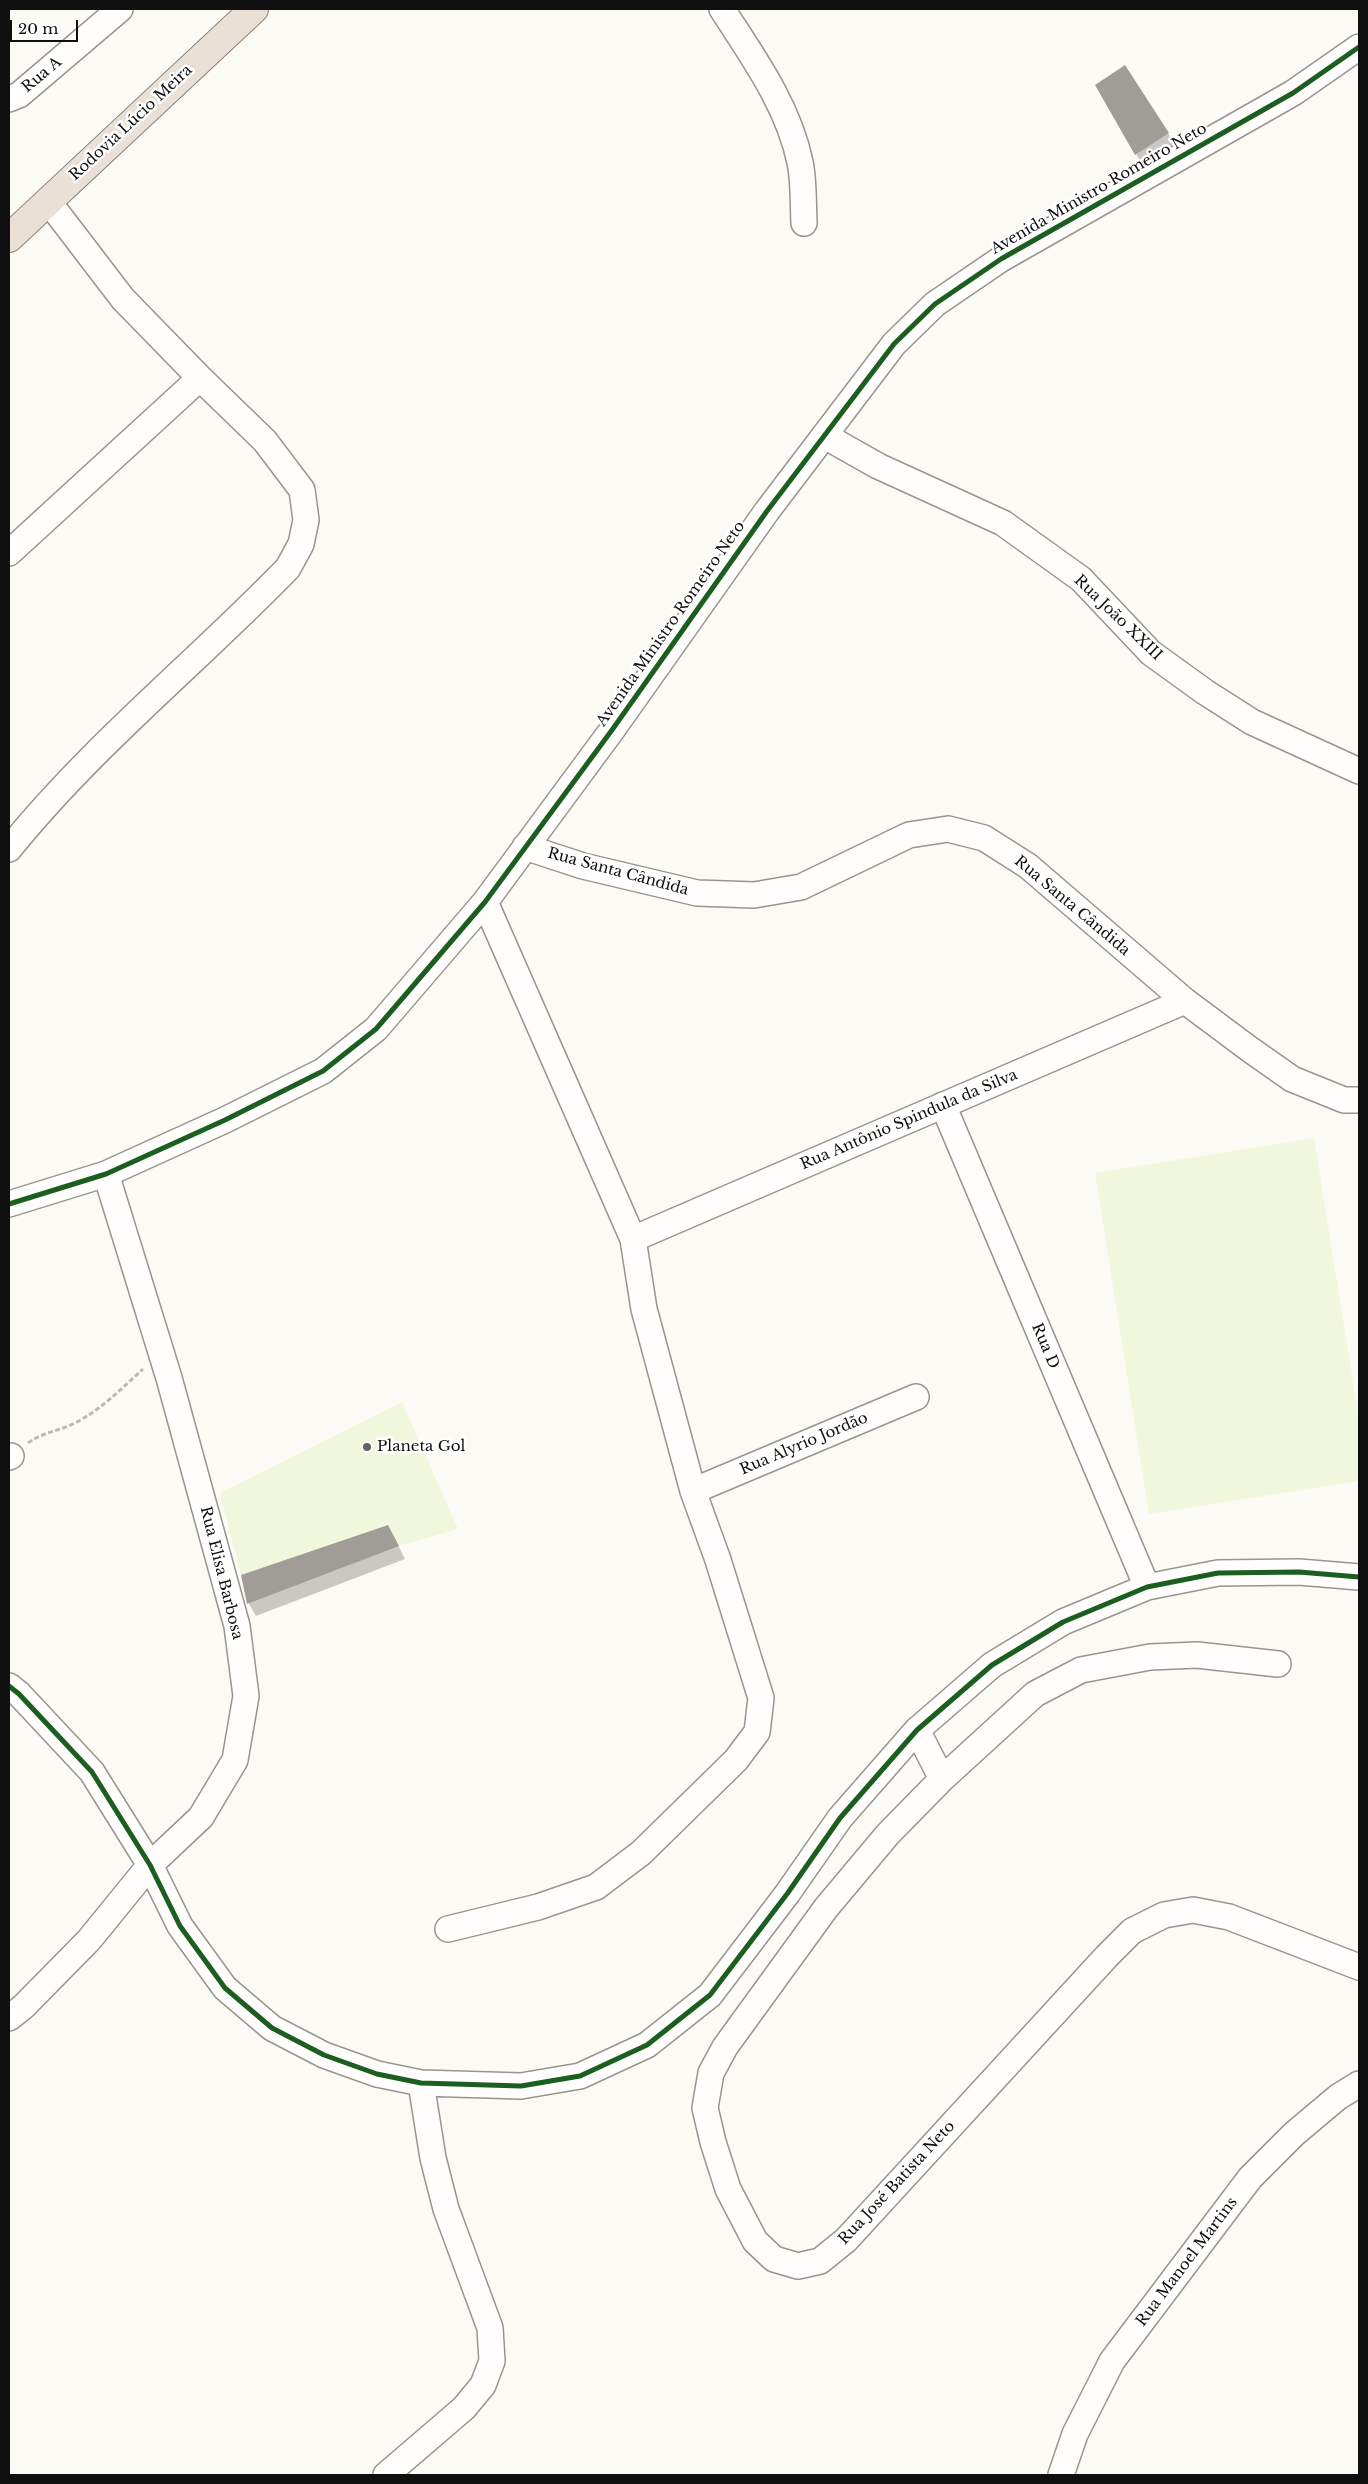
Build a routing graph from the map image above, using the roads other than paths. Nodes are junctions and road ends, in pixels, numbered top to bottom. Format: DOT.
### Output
graph roads {
  1 [pos="120,9"];
  2 [pos="254,9"];
  3 [pos="722,9"];
  4 [pos="1359,47"];
  5 [pos="9,99"];
  6 [pos="48,201"];
  7 [pos="804,223"];
  8 [pos="9,238"];
  9 [pos="200,378"];
  10 [pos="825,436"];
  11 [pos="9,552"];
  12 [pos="1359,771"];
  13 [pos="525,847"];
  14 [pos="9,849"];
  15 [pos="485,902"];
  16 [pos="1185,1001"];
  17 [pos="1359,1100"];
  18 [pos="943,1104"];
  19 [pos="106,1174"];
  20 [pos="9,1204"];
  21 [pos="633,1239"];
  22 [pos="916,1397"];
  23 [pos="692,1491"];
  24 [pos="1359,1577"];
  25 [pos="1147,1587"];
  26 [pos="1278,1664"];
  27 [pos="9,1686"];
  28 [pos="917,1730"];
  29 [pos="942,1780"];
  30 [pos="150,1865"];
  31 [pos="448,1929"];
  32 [pos="1359,1967"];
  33 [pos="9,2018"];
  34 [pos="421,2083"];
  35 [pos="1359,2084"];
  36 [pos="386,2475"];
  37 [pos="1061,2475"];
  1 -- 5 [label="street, Rua A"];
  2 -- 6 [label="highway, Rodovia Lúcio Meira"];
  3 -- 7 [label="street"];
  4 -- 10 [label="street, Avenida Ministro Romeiro Neto"];
  6 -- 8 [label="highway, Rodovia Lúcio Meira"];
  6 -- 9 [label="street"];
  9 -- 11 [label="street"];
  9 -- 14 [label="street"];
  10 -- 12 [label="street, Rua João XXIII"];
  10 -- 13 [label="street, Avenida Ministro Romeiro Neto"];
  13 -- 15 [label="street, Avenida Ministro Romeiro Neto"];
  13 -- 16 [label="street, Rua Santa Cândida"];
  15 -- 19 [label="street, Avenida Ministro Romeiro Neto"];
  15 -- 21 [label="street"];
  16 -- 17 [label="street, Rua Santa Cândida"];
  16 -- 18 [label="street, Rua Antônio Spindula da Silva"];
  18 -- 21 [label="street, Rua Antônio Spindula da Silva"];
  18 -- 25 [label="street, Rua D"];
  19 -- 20 [label="street, Avenida Ministro Romeiro Neto"];
  19 -- 30 [label="street, Rua Elisa Barbosa"];
  21 -- 23 [label="street"];
  22 -- 23 [label="street, Rua Alyrio Jordão"];
  23 -- 31 [label="street"];
  24 -- 25 [label="street"];
  25 -- 28 [label="street"];
  26 -- 29 [label="street, Rua José Batista Neto"];
  27 -- 30 [label="street"];
  28 -- 29 [label="street"];
  28 -- 34 [label="street"];
  29 -- 32 [label="street, Rua José Batista Neto"];
  30 -- 33 [label="street, Rua Elisa Barbosa"];
  30 -- 34 [label="street"];
  34 -- 36 [label="street"];
  35 -- 37 [label="street, Rua Manoel Martins"];
}
